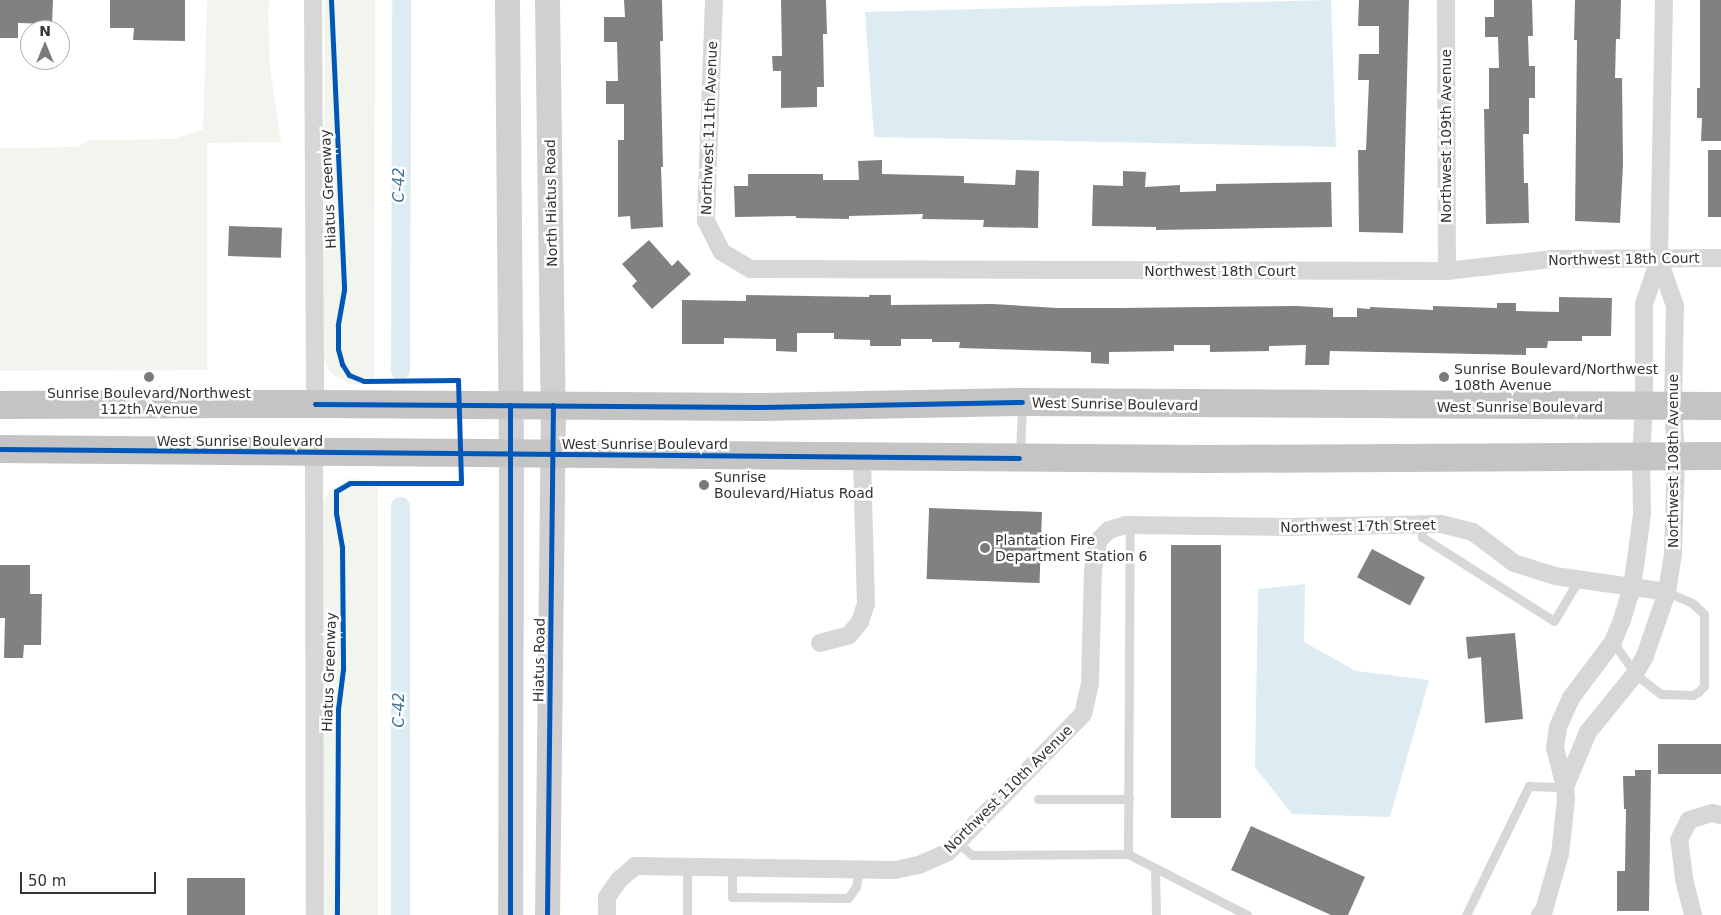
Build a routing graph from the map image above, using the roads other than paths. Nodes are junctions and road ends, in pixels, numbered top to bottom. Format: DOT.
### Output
graph roads {
  1 [pos="313,0"];
  2 [pos="507,0"];
  3 [pos="547,0"];
  4 [pos="714,0"];
  5 [pos="1446,0"];
  6 [pos="1664,0"];
  7 [pos="722,252"];
  8 [pos="1721,258"];
  9 [pos="1659,260"];
  10 [pos="1447,271"];
  11 [pos="1022,402"];
  12 [pos="315,404"];
  13 [pos="0,405"];
  14 [pos="510,405"];
  15 [pos="553,405"];
  16 [pos="1721,406"];
  17 [pos="1644,407"];
  18 [pos="1673,407"];
  19 [pos="0,450"];
  20 [pos="314,452"];
  21 [pos="511,455"];
  22 [pos="552,455"];
  23 [pos="1641,456"];
  24 [pos="1676,456"];
  25 [pos="1721,456"];
  26 [pos="862,457"];
  27 [pos="1020,458"];
  28 [pos="1422,524"];
  29 [pos="1127,525"];
  30 [pos="1579,579"];
  31 [pos="1632,587"];
  32 [pos="1667,592"];
  33 [pos="1613,642"];
  34 [pos="820,643"];
  35 [pos="1635,674"];
  36 [pos="1565,787"];
  37 [pos="1038,799"];
  38 [pos="1128,799"];
  39 [pos="1721,815"];
  40 [pos="957,842"];
  41 [pos="1128,854"];
  42 [pos="687,867"];
  43 [pos="732,868"];
  44 [pos="1155,868"];
  45 [pos="859,870"];
  46 [pos="687,913"];
  47 [pos="315,915"];
  48 [pos="510,915"];
  49 [pos="547,915"];
  50 [pos="607,915"];
  51 [pos="1156,915"];
  52 [pos="1246,915"];
  53 [pos="1466,915"];
  54 [pos="1540,915"];
  55 [pos="1693,915"];
  1 -- 12 [label="street"];
  2 -- 14 [label="main road"];
  3 -- 15 [label="main road, North Hiatus Road"];
  4 -- 7 [label="street, Northwest 111th Avenue"];
  5 -- 10 [label="street, Northwest 109th Avenue"];
  6 -- 9 [label="street, Northwest 108th Avenue"];
  7 -- 10 [label="street, Northwest 18th Court"];
  8 -- 9 [label="street, Northwest 18th Court"];
  9 -- 10 [label="street, Northwest 18th Court"];
  9 -- 17 [label="street, Northwest 108th Avenue"];
  9 -- 18 [label="street, Northwest 108th Avenue"];
  11 -- 15 [label="highway, West Sunrise Boulevard"];
  11 -- 17 [label="highway, West Sunrise Boulevard"];
  11 -- 27 [label="lane"];
  12 -- 13 [label="highway, West Sunrise Boulevard"];
  12 -- 14 [label="highway, West Sunrise Boulevard"];
  14 -- 15 [label="highway, West Sunrise Boulevard"];
  14 -- 21 [label="main road, Hiatus Road"];
  15 -- 22 [label="main road, Hiatus Road"];
  16 -- 18 [label="highway, West Sunrise Boulevard"];
  17 -- 18 [label="highway, West Sunrise Boulevard"];
  17 -- 23 [label="street, Northwest 108th Avenue"];
  18 -- 24 [label="street, Northwest 108th Avenue"];
  19 -- 20 [label="highway, West Sunrise Boulevard"];
  20 -- 21 [label="highway, West Sunrise Boulevard"];
  20 -- 47 [label="street"];
  21 -- 22 [label="highway, West Sunrise Boulevard"];
  21 -- 48 [label="main road, Hiatus Road"];
  22 -- 26 [label="highway, West Sunrise Boulevard"];
  22 -- 49 [label="main road, Hiatus Road"];
  23 -- 24 [label="highway, West Sunrise Boulevard"];
  23 -- 27 [label="highway, West Sunrise Boulevard"];
  23 -- 31 [label="street, Northwest 108th Avenue"];
  24 -- 25 [label="highway, West Sunrise Boulevard"];
  24 -- 32 [label="street, Northwest 108th Avenue"];
  26 -- 27 [label="highway, West Sunrise Boulevard"];
  26 -- 34 [label="street"];
  28 -- 29 [label="street, Northwest 17th Street"];
  28 -- 30 [label="street, Northwest 17th Street"];
  28 -- 30 [label="lane"];
  29 -- 38 [label="lane"];
  29 -- 40 [label="street, Northwest 110th Avenue"];
  30 -- 31 [label="street, Northwest 17th Street"];
  31 -- 32 [label="street, Northwest 17th Street"];
  31 -- 33 [label="street, Northwest 108th Avenue"];
  32 -- 35 [label="street, Northwest 108th Avenue"];
  32 -- 35 [label="lane"];
  33 -- 35 [label="lane"];
  33 -- 36 [label="street, Northwest 108th Avenue"];
  35 -- 36 [label="street, Northwest 108th Avenue"];
  36 -- 53 [label="lane"];
  36 -- 54 [label="street, Northwest 108th Avenue"];
  37 -- 38 [label="lane"];
  38 -- 41 [label="lane"];
  39 -- 55 [label="street"];
  40 -- 41 [label="lane"];
  40 -- 45 [label="street, Northwest 110th Avenue"];
  41 -- 44 [label="lane"];
  42 -- 43 [label="street, Northwest 110th Avenue"];
  42 -- 46 [label="lane"];
  42 -- 50 [label="street, Northwest 110th Avenue"];
  43 -- 45 [label="street, Northwest 110th Avenue"];
  43 -- 45 [label="lane"];
  44 -- 51 [label="lane"];
  44 -- 52 [label="lane"];
}
